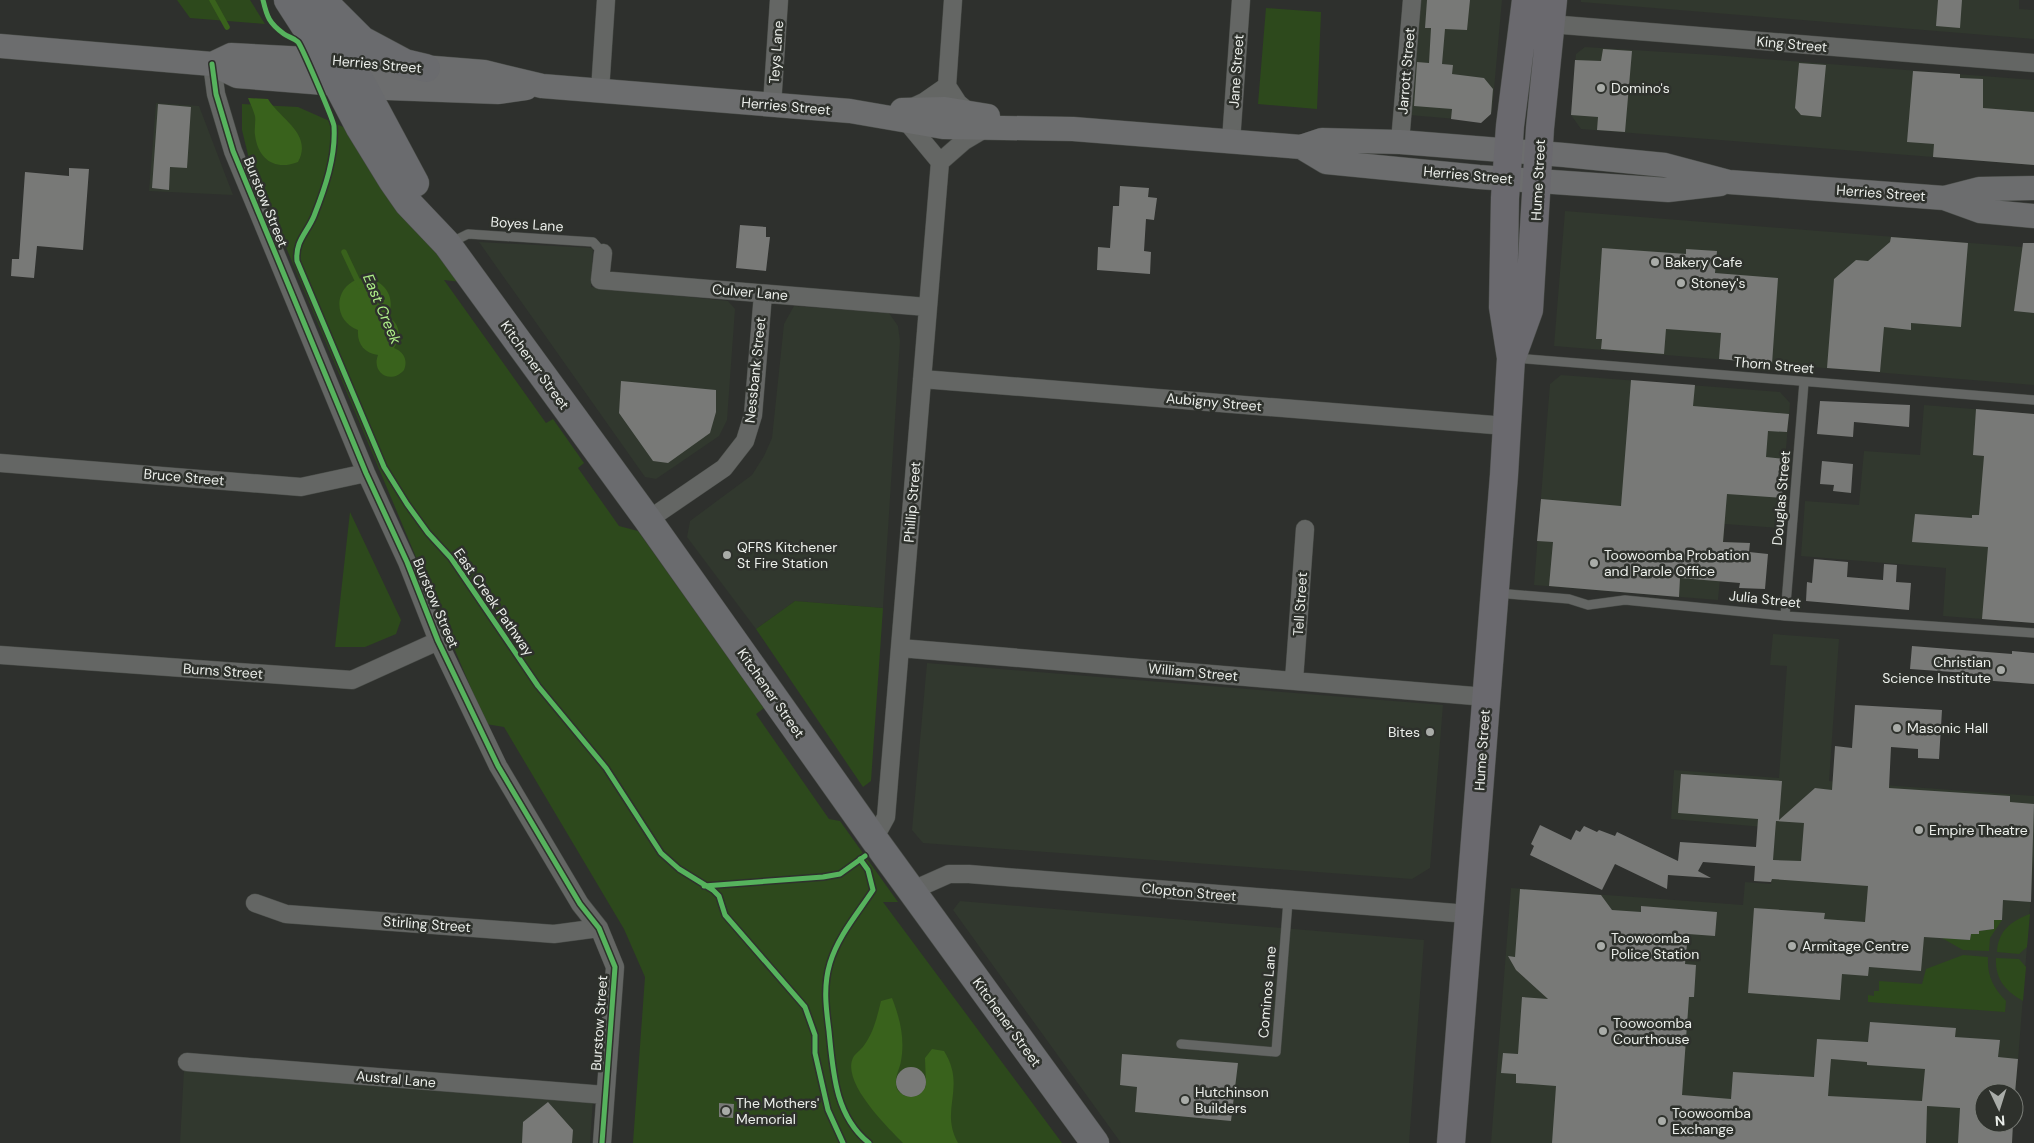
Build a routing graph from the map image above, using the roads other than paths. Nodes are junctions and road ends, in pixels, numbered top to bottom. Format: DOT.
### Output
graph roads {
  1 [pos="288,0"];
  2 [pos="311,0"];
  3 [pos="323,0"];
  4 [pos="606,0"];
  5 [pos="780,0"];
  6 [pos="953,0"];
  7 [pos="1242,0"];
  8 [pos="1412,0"];
  9 [pos="1526,0"];
  10 [pos="1552,12"];
  11 [pos="0,46"];
  12 [pos="2034,63"];
  13 [pos="212,64"];
  14 [pos="426,68"];
  15 [pos="343,73"];
  16 [pos="542,86"];
  17 [pos="946,86"];
  18 [pos="600,91"];
  19 [pos="772,105"];
  20 [pos="907,115"];
  21 [pos="978,120"];
  22 [pos="1231,141"];
  23 [pos="1400,142"];
  24 [pos="1301,147"];
  25 [pos="1508,151"];
  26 [pos="1539,153"];
  27 [pos="940,162"];
  28 [pos="1506,179"];
  29 [pos="1538,181"];
  30 [pos="1729,182"];
  31 [pos="2034,188"];
  32 [pos="1944,198"];
  33 [pos="2034,216"];
  34 [pos="447,244"];
  35 [pos="602,253"];
  36 [pos="763,294"];
  37 [pos="926,307"];
  38 [pos="1511,358"];
  39 [pos="922,378"];
  40 [pos="1804,382"];
  41 [pos="2034,400"];
  42 [pos="1506,426"];
  43 [pos="0,462"];
  44 [pos="366,473"];
  45 [pos="648,520"];
  46 [pos="1306,529"];
  47 [pos="1494,593"];
  48 [pos="1785,616"];
  49 [pos="2034,633"];
  50 [pos="438,641"];
  51 [pos="900,648"];
  52 [pos="0,655"];
  53 [pos="1294,680"];
  54 [pos="1486,697"];
  55 [pos="874,839"];
  56 [pos="913,890"];
  57 [pos="1288,900"];
  58 [pos="256,903"];
  59 [pos="1468,914"];
  60 [pos="599,928"];
  61 [pos="1181,1044"];
  62 [pos="187,1062"];
  63 [pos="605,1095"];
  64 [pos="602,1143"];
  65 [pos="1095,1143"];
  66 [pos="1451,1143"];
  1 -- 15 [label="main road, Kitchener Street"];
  2 -- 15 [label="main road, Kitchener Street"];
  3 -- 14 [label="main road"];
  4 -- 18 [label="street"];
  5 -- 19 [label="street, Teys Lane"];
  6 -- 17 [label="street"];
  7 -- 22 [label="street, Jane Street"];
  8 -- 23 [label="street, Jarrott Street"];
  9 -- 25 [label="highway, Hume Street"];
  10 -- 12 [label="street, King Street"];
  10 -- 26 [label="highway, Hume Street"];
  11 -- 13 [label="main road, Herries Street"];
  13 -- 15 [label="main road, Herries Street"];
  13 -- 44 [label="street, Burstow Street"];
  14 -- 15 [label="main road, Herries Street"];
  14 -- 16 [label="main road, Herries Street"];
  15 -- 16 [label="main road, Herries Street"];
  15 -- 34 [label="main road, Kitchener Street"];
  16 -- 18 [label="main road, Herries Street"];
  17 -- 20 [label="street"];
  17 -- 21 [label="street"];
  18 -- 19 [label="main road, Herries Street"];
  19 -- 20 [label="main road, Herries Street"];
  20 -- 21 [label="main road, Herries Street"];
  20 -- 27 [label="street"];
  21 -- 22 [label="main road, Herries Street"];
  21 -- 27 [label="street"];
  22 -- 24 [label="main road, Herries Street"];
  23 -- 24 [label="main road, Herries Street"];
  23 -- 25 [label="main road, Herries Street"];
  24 -- 28 [label="main road, Herries Street"];
  25 -- 26 [label="main road, Herries Street"];
  25 -- 28 [label="highway, Hume Street"];
  26 -- 29 [label="highway, Hume Street"];
  26 -- 30 [label="main road, Herries Street"];
  27 -- 37 [label="street, Phillip Street"];
  28 -- 29 [label="main road, Herries Street"];
  28 -- 38 [label="highway, Hume Street"];
  29 -- 30 [label="main road, Herries Street"];
  29 -- 38 [label="highway, Hume Street"];
  30 -- 32 [label="main road, Herries Street"];
  31 -- 32 [label="main road, Herries Street"];
  32 -- 33 [label="main road, Herries Street"];
  34 -- 35 [label="lane, Boyes Lane"];
  34 -- 45 [label="main road, Kitchener Street"];
  35 -- 36 [label="street, Culver Lane"];
  36 -- 37 [label="street, Culver Lane"];
  36 -- 45 [label="street, Nessbank Street"];
  37 -- 39 [label="street, Phillip Street"];
  38 -- 40 [label="lane, Thorn Street"];
  38 -- 42 [label="highway, Hume Street"];
  39 -- 42 [label="street, Aubigny Street"];
  39 -- 51 [label="street, Phillip Street"];
  40 -- 41 [label="lane, Thorn Street"];
  40 -- 48 [label="lane, Douglas Street"];
  42 -- 47 [label="highway, Hume Street"];
  43 -- 44 [label="street, Bruce Street"];
  44 -- 50 [label="street, Burstow Street"];
  45 -- 55 [label="main road, Kitchener Street"];
  46 -- 53 [label="street, Tell Street"];
  47 -- 48 [label="lane, Julia Street"];
  47 -- 54 [label="highway, Hume Street"];
  48 -- 49 [label="lane, Julia Street"];
  50 -- 52 [label="street, Burns Street"];
  50 -- 60 [label="street, Burstow Street"];
  51 -- 53 [label="street, William Street"];
  51 -- 55 [label="street, Phillip Street"];
  53 -- 54 [label="street, William Street"];
  54 -- 59 [label="highway, Hume Street"];
  55 -- 56 [label="main road, Kitchener Street"];
  56 -- 57 [label="street, Clopton Street"];
  56 -- 65 [label="main road, Kitchener Street"];
  57 -- 59 [label="street, Clopton Street"];
  57 -- 61 [label="lane, Cominos Lane"];
  58 -- 60 [label="street, Stirling Street"];
  59 -- 66 [label="highway, Hume Street"];
  60 -- 63 [label="street, Burstow Street"];
  62 -- 63 [label="street, Austral Lane"];
  63 -- 64 [label="street, Burstow Street"];
}
